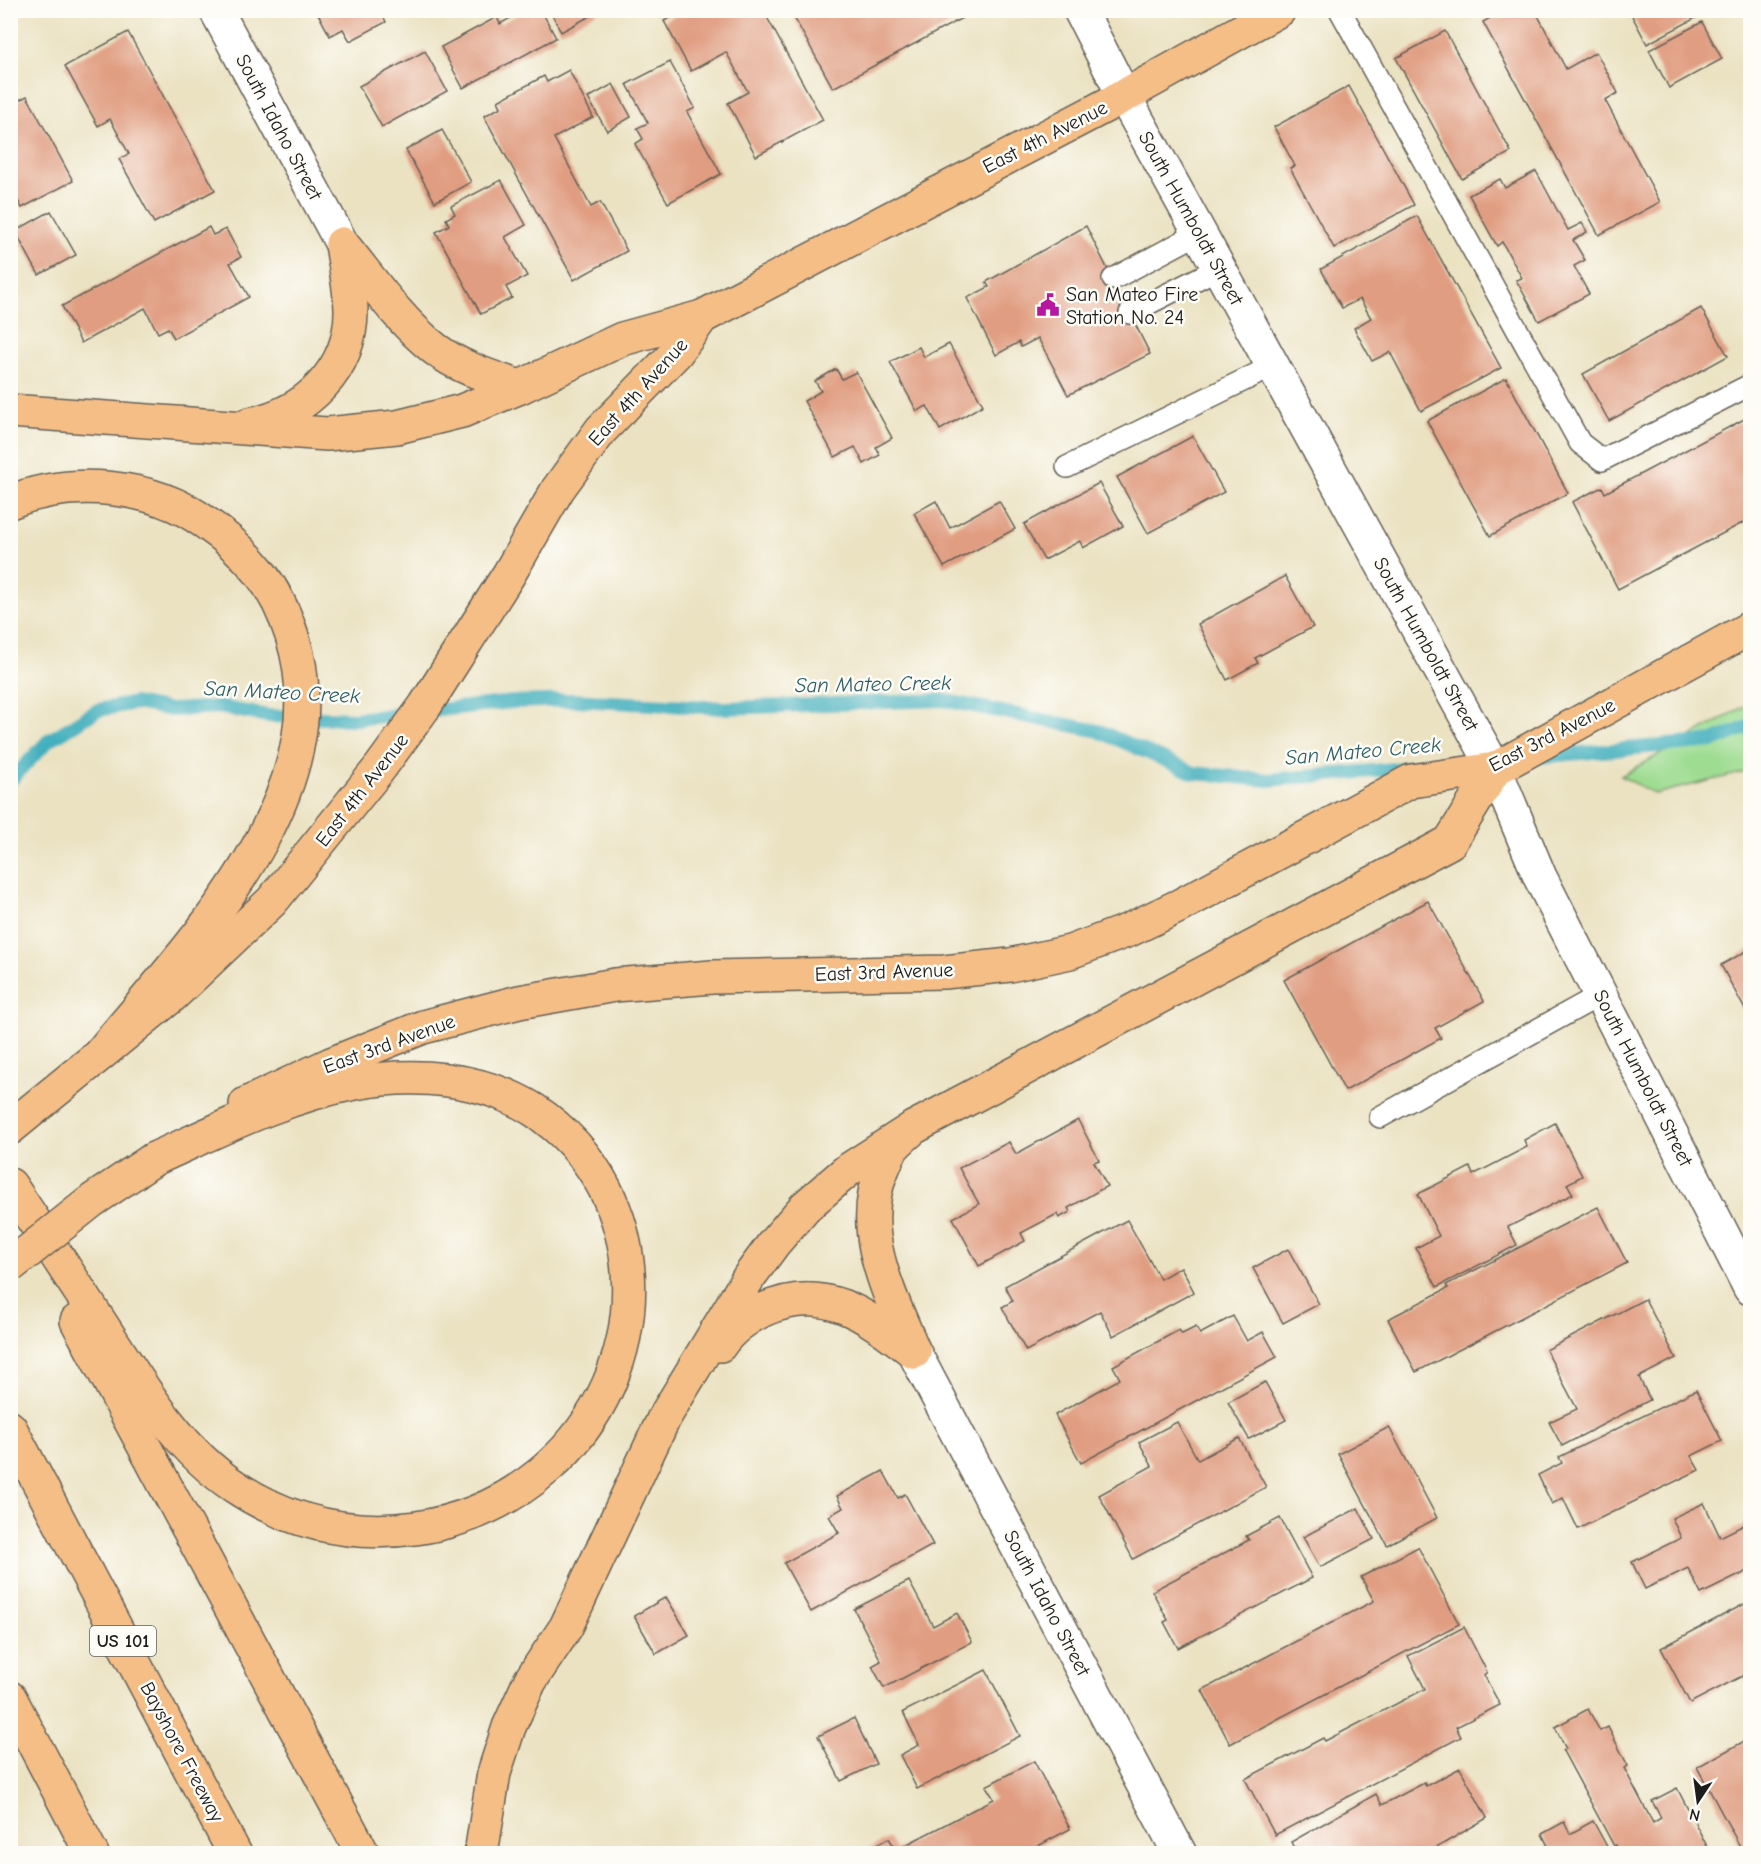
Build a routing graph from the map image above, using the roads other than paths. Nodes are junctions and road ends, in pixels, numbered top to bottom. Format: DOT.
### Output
graph roads {
  1 [pos="216,10"];
  2 [pos="1080,10"];
  3 [pos="1279,10"];
  4 [pos="1340,10"];
  5 [pos="1124,96"];
  6 [pos="1199,233"];
  7 [pos="342,244"];
  8 [pos="1219,268"];
  9 [pos="1113,279"];
  10 [pos="1130,313"];
  11 [pos="702,317"];
  12 [pos="1273,366"];
  13 [pos="1750,385"];
  14 [pos="520,387"];
  15 [pos="10,411"];
  16 [pos="225,429"];
  17 [pos="1067,467"];
  18 [pos="10,502"];
  19 [pos="1750,628"];
  20 [pos="1495,769"];
  21 [pos="1600,995"];
  22 [pos="99,1055"];
  23 [pos="1380,1117"];
  24 [pos="10,1128"];
  25 [pos="913,1128"];
  26 [pos="154,1159"];
  27 [pos="10,1185"];
  28 [pos="10,1196"];
  29 [pos="10,1266"];
  30 [pos="1750,1288"];
  31 [pos="914,1352"];
  32 [pos="664,1418"];
  33 [pos="10,1428"];
  34 [pos="10,1698"];
  35 [pos="92,1854"];
  36 [pos="235,1854"];
  37 [pos="363,1854"];
  38 [pos="481,1854"];
  39 [pos="1180,1854"];
  1 -- 7 [label="street, South Idaho Street"];
  2 -- 5 [label="street, South Humboldt Street"];
  3 -- 5 [label="main road, East 4th Avenue"];
  4 -- 13 [label="lane"];
  5 -- 6 [label="street, South Humboldt Street"];
  5 -- 11 [label="main road, East 4th Avenue"];
  6 -- 8 [label="street, South Humboldt Street"];
  6 -- 9 [label="lane"];
  7 -- 14 [label="main road"];
  7 -- 16 [label="main road"];
  8 -- 10 [label="lane"];
  8 -- 12 [label="street, South Humboldt Street"];
  11 -- 14 [label="main road"];
  11 -- 22 [label="main road, East 4th Avenue"];
  12 -- 17 [label="lane"];
  12 -- 20 [label="street, South Humboldt Street"];
  14 -- 16 [label="main road"];
  15 -- 16 [label="main road"];
  18 -- 22 [label="main road"];
  19 -- 20 [label="main road, East 3rd Avenue"];
  20 -- 21 [label="street, South Humboldt Street"];
  20 -- 25 [label="main road"];
  20 -- 26 [label="main road, East 3rd Avenue"];
  21 -- 23 [label="lane"];
  21 -- 30 [label="street, South Humboldt Street"];
  22 -- 24 [label="main road"];
  25 -- 31 [label="main road"];
  25 -- 32 [label="main road"];
  26 -- 27 [label="main road"];
  26 -- 29 [label="main road, East 3rd Avenue, bridge"];
  28 -- 37 [label="main road"];
  31 -- 32 [label="main road"];
  31 -- 39 [label="street, South Idaho Street"];
  32 -- 38 [label="main road"];
  33 -- 36 [label="main road, Bayshore Freeway / US 101"];
  34 -- 35 [label="main road"];
}
